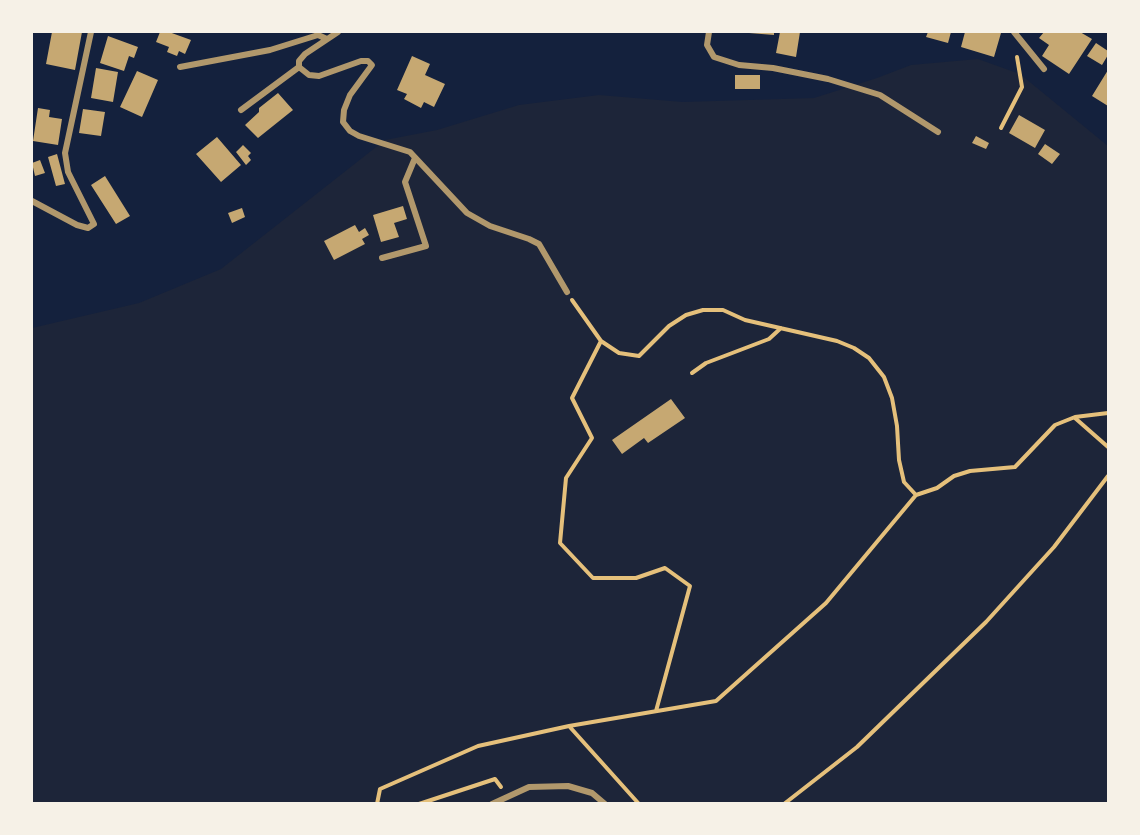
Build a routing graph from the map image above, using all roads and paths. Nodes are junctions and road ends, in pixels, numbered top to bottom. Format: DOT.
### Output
graph roads {
  1 [pos="92,32"];
  2 [pos="338,32"];
  3 [pos="709,32"];
  4 [pos="1014,32"];
  5 [pos="327,39"];
  6 [pos="1016,54"];
  7 [pos="180,67"];
  8 [pos="299,67"];
  9 [pos="1044,69"];
  10 [pos="241,110"];
  11 [pos="1001,128"];
  12 [pos="938,132"];
  13 [pos="416,158"];
  14 [pos="32,201"];
  15 [pos="382,258"];
  16 [pos="567,292"];
  17 [pos="782,328"];
  18 [pos="601,341"];
  19 [pos="692,373"];
  20 [pos="1108,413"];
  21 [pos="1075,417"];
  22 [pos="1108,447"];
  23 [pos="1108,476"];
  24 [pos="916,495"];
  25 [pos="656,711"];
  26 [pos="569,726"];
  27 [pos="508,796"];
  28 [pos="377,804"];
  29 [pos="419,804"];
  30 [pos="492,804"];
  31 [pos="604,804"];
  32 [pos="639,804"];
  33 [pos="784,804"];
  1 -- 14 [label="street"];
  2 -- 5 [label="street"];
  3 -- 12 [label="street"];
  4 -- 9 [label="street"];
  5 -- 7 [label="street"];
  5 -- 8 [label="street"];
  6 -- 11 [label="path"];
  8 -- 10 [label="street"];
  8 -- 13 [label="street"];
  13 -- 15 [label="street"];
  13 -- 16 [label="street"];
  16 -- 18 [label="path"];
  17 -- 18 [label="path"];
  17 -- 19 [label="path"];
  17 -- 24 [label="path"];
  18 -- 25 [label="path"];
  20 -- 21 [label="path"];
  21 -- 22 [label="path"];
  21 -- 24 [label="path"];
  23 -- 33 [label="path"];
  24 -- 25 [label="path"];
  25 -- 26 [label="path"];
  26 -- 28 [label="path"];
  26 -- 32 [label="path"];
  27 -- 29 [label="path"];
  27 -- 30 [label="street"];
  27 -- 31 [label="street"];
}
